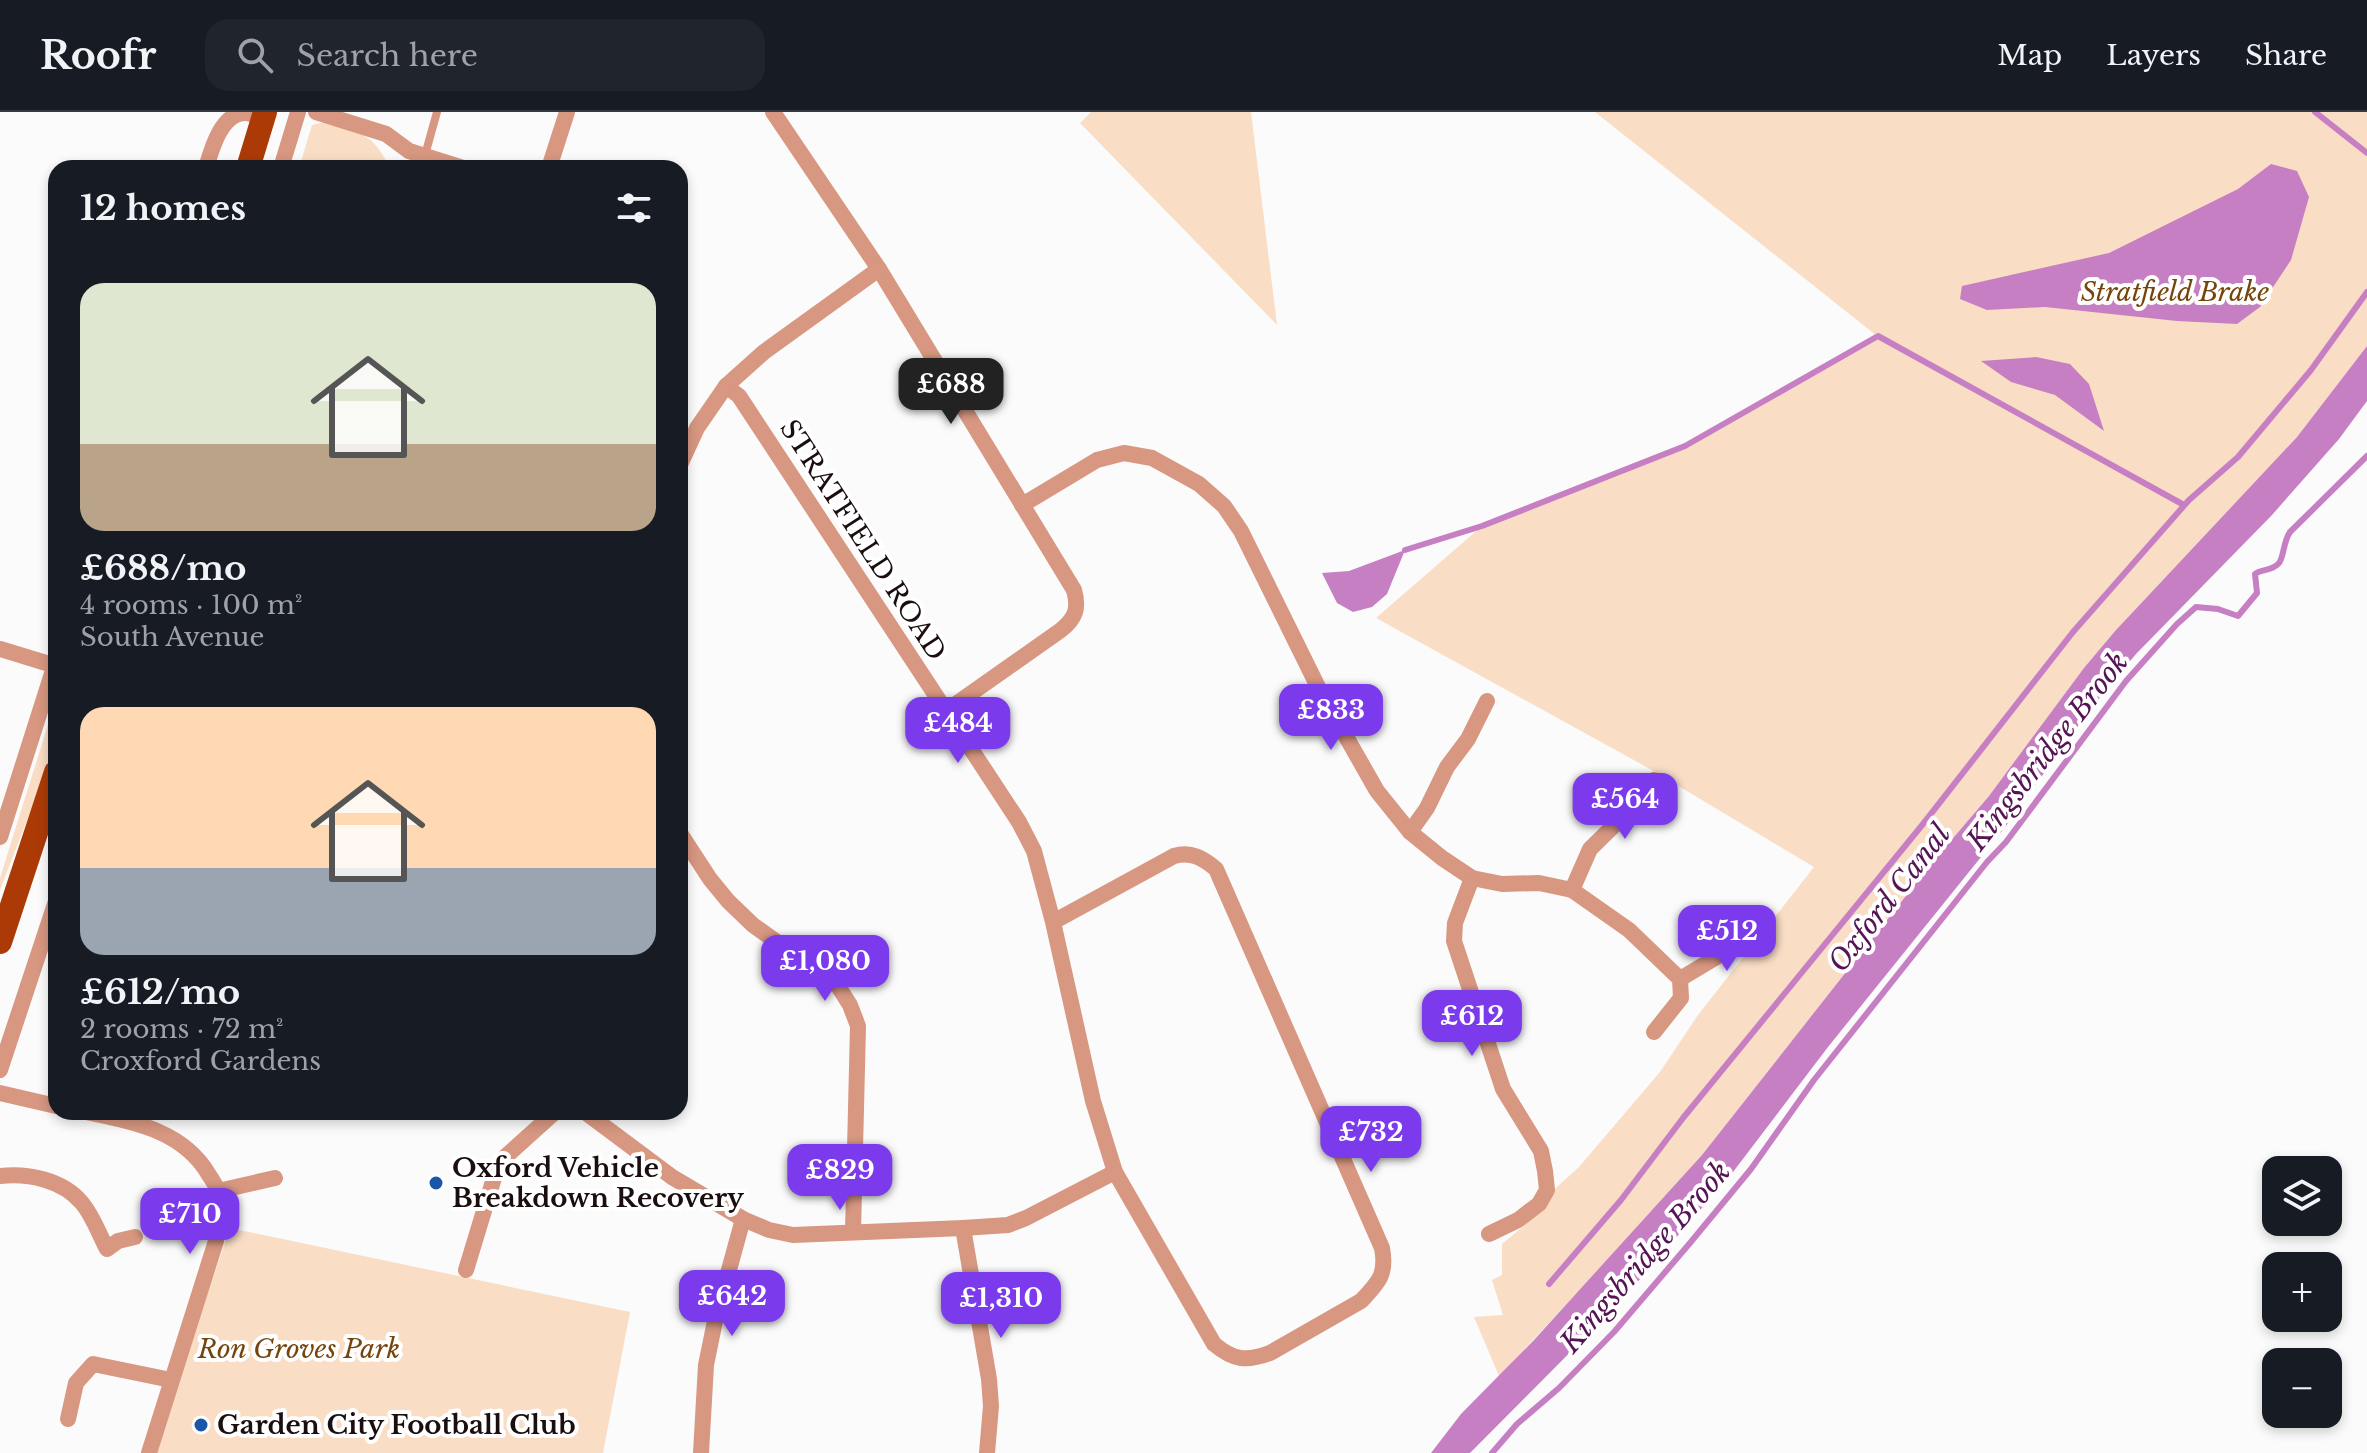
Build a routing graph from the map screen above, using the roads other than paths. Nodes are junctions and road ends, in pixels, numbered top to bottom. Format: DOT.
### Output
graph roads {
  1 [pos="298,112"];
  2 [pos="316,112"];
  3 [pos="437,112"];
  4 [pos="567,112"];
  5 [pos="773,112"];
  6 [pos="264,114"];
  7 [pos="424,156"];
  8 [pos="209,160"];
  9 [pos="250,160"];
  10 [pos="283,160"];
  11 [pos="437,160"];
  12 [pos="552,160"];
  13 [pos="879,269"];
  14 [pos="726,386"];
  15 [pos="688,448"];
  16 [pos="1022,505"];
  17 [pos="0,649"];
  18 [pos="48,662"];
  19 [pos="48,686"];
  20 [pos="1487,701"];
  21 [pos="946,711"];
  22 [pos="1654,780"];
  23 [pos="48,795"];
  24 [pos="1410,832"];
  25 [pos="0,837"];
  26 [pos="688,845"];
  27 [pos="1472,878"];
  28 [pos="1572,890"];
  29 [pos="1053,922"];
  30 [pos="48,925"];
  31 [pos="1738,926"];
  32 [pos="2,928"];
  33 [pos="1680,979"];
  34 [pos="1654,1032"];
  35 [pos="0,1070"];
  36 [pos="0,1093"];
  37 [pos="48,1104"];
  38 [pos="124,1120"];
  39 [pos="546,1120"];
  40 [pos="596,1120"];
  41 [pos="1115,1172"];
  42 [pos="0,1176"];
  43 [pos="275,1178"];
  44 [pos="218,1191"];
  45 [pos="743,1219"];
  46 [pos="963,1228"];
  47 [pos="853,1232"];
  48 [pos="1489,1234"];
  49 [pos="135,1237"];
  50 [pos="466,1270"];
  51 [pos="171,1380"];
  52 [pos="68,1419"];
  53 [pos="149,1453"];
  54 [pos="701,1453"];
  55 [pos="987,1453"];
  1 -- 10 [label="street"];
  2 -- 7 [label="street"];
  3 -- 7 [label="lane"];
  4 -- 12 [label="street"];
  5 -- 13 [label="street"];
  6 -- 8 [label="street"];
  6 -- 9 [label="main road"];
  7 -- 11 [label="street"];
  13 -- 14 [label="street"];
  13 -- 16 [label="street"];
  14 -- 15 [label="street"];
  14 -- 21 [label="street, STRATFIELD ROAD"];
  16 -- 21 [label="street"];
  16 -- 24 [label="street"];
  17 -- 18 [label="street"];
  19 -- 25 [label="street"];
  20 -- 24 [label="street"];
  21 -- 29 [label="street, STRATFIELD ROAD"];
  22 -- 28 [label="street"];
  23 -- 32 [label="main road"];
  24 -- 27 [label="street"];
  26 -- 47 [label="street"];
  27 -- 28 [label="street"];
  27 -- 48 [label="street"];
  28 -- 33 [label="street"];
  29 -- 41 [label="street, STRATFIELD ROAD"];
  29 -- 41 [label="street, STRATFIELD ROAD"];
  30 -- 35 [label="street"];
  31 -- 33 [label="street"];
  33 -- 34 [label="street"];
  36 -- 37 [label="street"];
  38 -- 44 [label="street"];
  39 -- 50 [label="street"];
  40 -- 45 [label="street"];
  41 -- 46 [label="street"];
  42 -- 49 [label="street"];
  43 -- 44 [label="street"];
  44 -- 51 [label="street"];
  45 -- 47 [label="street"];
  45 -- 54 [label="street"];
  46 -- 47 [label="street"];
  46 -- 55 [label="street"];
  51 -- 52 [label="street"];
  51 -- 53 [label="street"];
}
